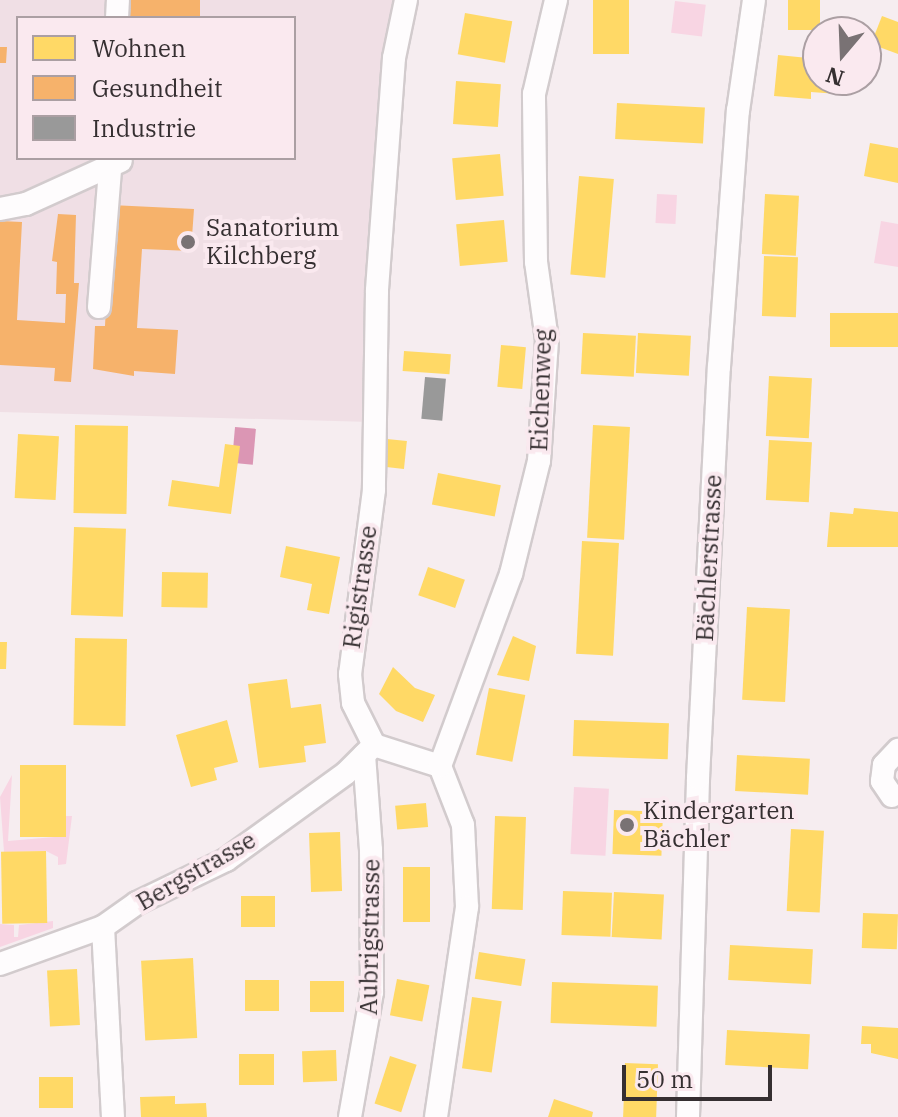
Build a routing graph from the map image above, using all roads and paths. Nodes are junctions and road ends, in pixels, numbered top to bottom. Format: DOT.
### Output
graph roads {
  1 [pos="406,0"];
  2 [pos="556,0"];
  3 [pos="754,0"];
  4 [pos="116,161"];
  5 [pos="0,209"];
  6 [pos="99,307"];
  7 [pos="369,750"];
  8 [pos="898,750"];
  9 [pos="440,766"];
  10 [pos="892,796"];
  11 [pos="103,927"];
  12 [pos="0,964"];
  13 [pos="113,1117"];
  14 [pos="350,1117"];
  15 [pos="436,1117"];
  16 [pos="688,1117"];
  1 -- 7 [label="street, Rigistrasse"];
  2 -- 9 [label="street, Eichenweg"];
  3 -- 16 [label="street, Bächlerstrasse"];
  4 -- 5 [label="street"];
  4 -- 6 [label="street"];
  7 -- 9 [label="street"];
  7 -- 11 [label="street, Bergstrasse"];
  7 -- 14 [label="street, Aubrigstrasse"];
  8 -- 10 [label="street"];
  9 -- 15 [label="street"];
  11 -- 12 [label="street, Bergstrasse"];
  11 -- 13 [label="street"];
}
